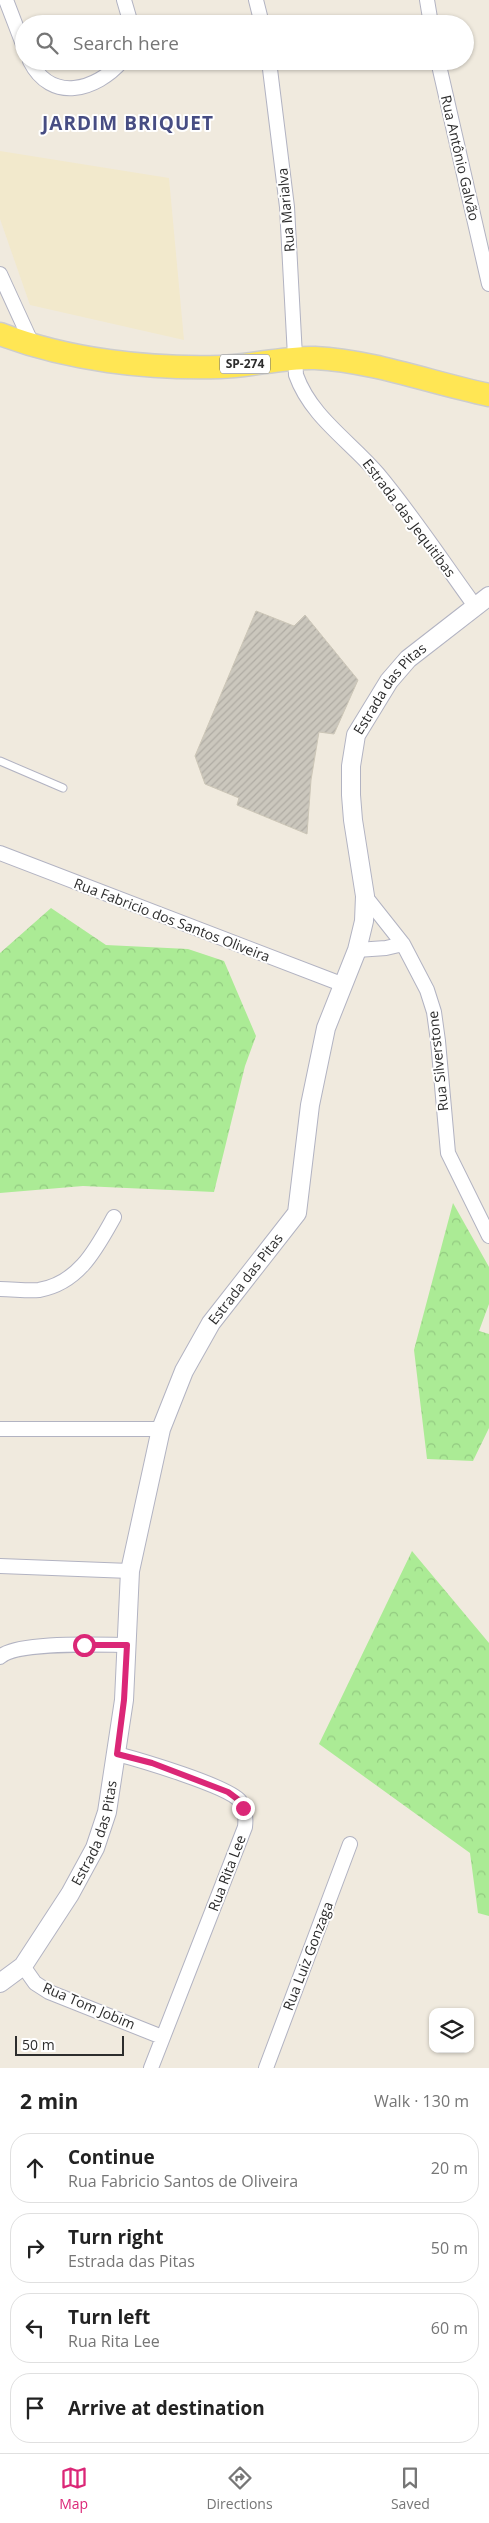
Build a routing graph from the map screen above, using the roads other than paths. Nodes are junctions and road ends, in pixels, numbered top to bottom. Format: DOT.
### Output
graph roads {
  1 [pos="6,0"];
  2 [pos="124,0"];
  3 [pos="256,0"];
  4 [pos="427,0"];
  5 [pos="128,15"];
  6 [pos="260,15"];
  7 [pos="430,15"];
  8 [pos="15,24"];
  9 [pos="34,70"];
  10 [pos="113,70"];
  11 [pos="270,70"];
  12 [pos="440,70"];
  13 [pos="1,277"];
  14 [pos="489,284"];
  15 [pos="0,334"];
  16 [pos="33,346"];
  17 [pos="297,358"];
  18 [pos="489,394"];
  19 [pos="482,601"];
  20 [pos="0,761"];
  21 [pos="63,788"];
  22 [pos="0,853"];
  23 [pos="365,896"];
  24 [pos="403,944"];
  25 [pos="357,950"];
  26 [pos="344,985"];
  27 [pos="114,1217"];
  28 [pos="489,1236"];
  29 [pos="0,1289"];
  30 [pos="0,1428"];
  31 [pos="161,1429"];
  32 [pos="0,1566"];
  33 [pos="130,1571"];
  34 [pos="127,1645"];
  35 [pos="0,1657"];
  36 [pos="117,1754"];
  37 [pos="350,1844"];
  38 [pos="23,1966"];
  39 [pos="0,1983"];
  40 [pos="162,2036"];
  41 [pos="151,2068"];
  42 [pos="266,2068"];
  1 -- 8 [label="street"];
  2 -- 5 [label="street"];
  3 -- 6 [label="street"];
  4 -- 7 [label="street"];
  9 -- 10 [label="street"];
  11 -- 17 [label="street, Rua Marialva"];
  12 -- 14 [label="street, Rua Antônio Galvão"];
  13 -- 16 [label="street"];
  15 -- 16 [label="main road, SP-274"];
  16 -- 17 [label="main road, SP-274"];
  17 -- 18 [label="main road, SP-274"];
  17 -- 19 [label="street, Estrada das Jequitibas"];
  19 -- 23 [label="street, Estrada das Pitas"];
  20 -- 21 [label="lane"];
  22 -- 26 [label="street, Rua Fabricio dos Santos Oliveira"];
  23 -- 24 [label="street, Rua Silverstone"];
  23 -- 25 [label="street, Estrada das Pitas"];
  24 -- 25 [label="street"];
  24 -- 28 [label="street, Rua Silverstone"];
  25 -- 26 [label="street, Estrada das Pitas"];
  26 -- 31 [label="street, Estrada das Pitas"];
  27 -- 29 [label="street"];
  30 -- 31 [label="street"];
  31 -- 33 [label="street, Estrada das Pitas"];
  32 -- 33 [label="street"];
  33 -- 34 [label="street, Estrada das Pitas"];
  34 -- 35 [label="street"];
  34 -- 36 [label="street, Estrada das Pitas"];
  36 -- 38 [label="street, Estrada das Pitas"];
  36 -- 40 [label="street, Rua Rita Lee"];
  37 -- 42 [label="street, Rua Luiz Gonzaga"];
  38 -- 39 [label="street, Estrada das Pitas"];
  38 -- 40 [label="street, Rua Tom Jobim"];
  40 -- 41 [label="street, Rua Rita Lee"];
}
